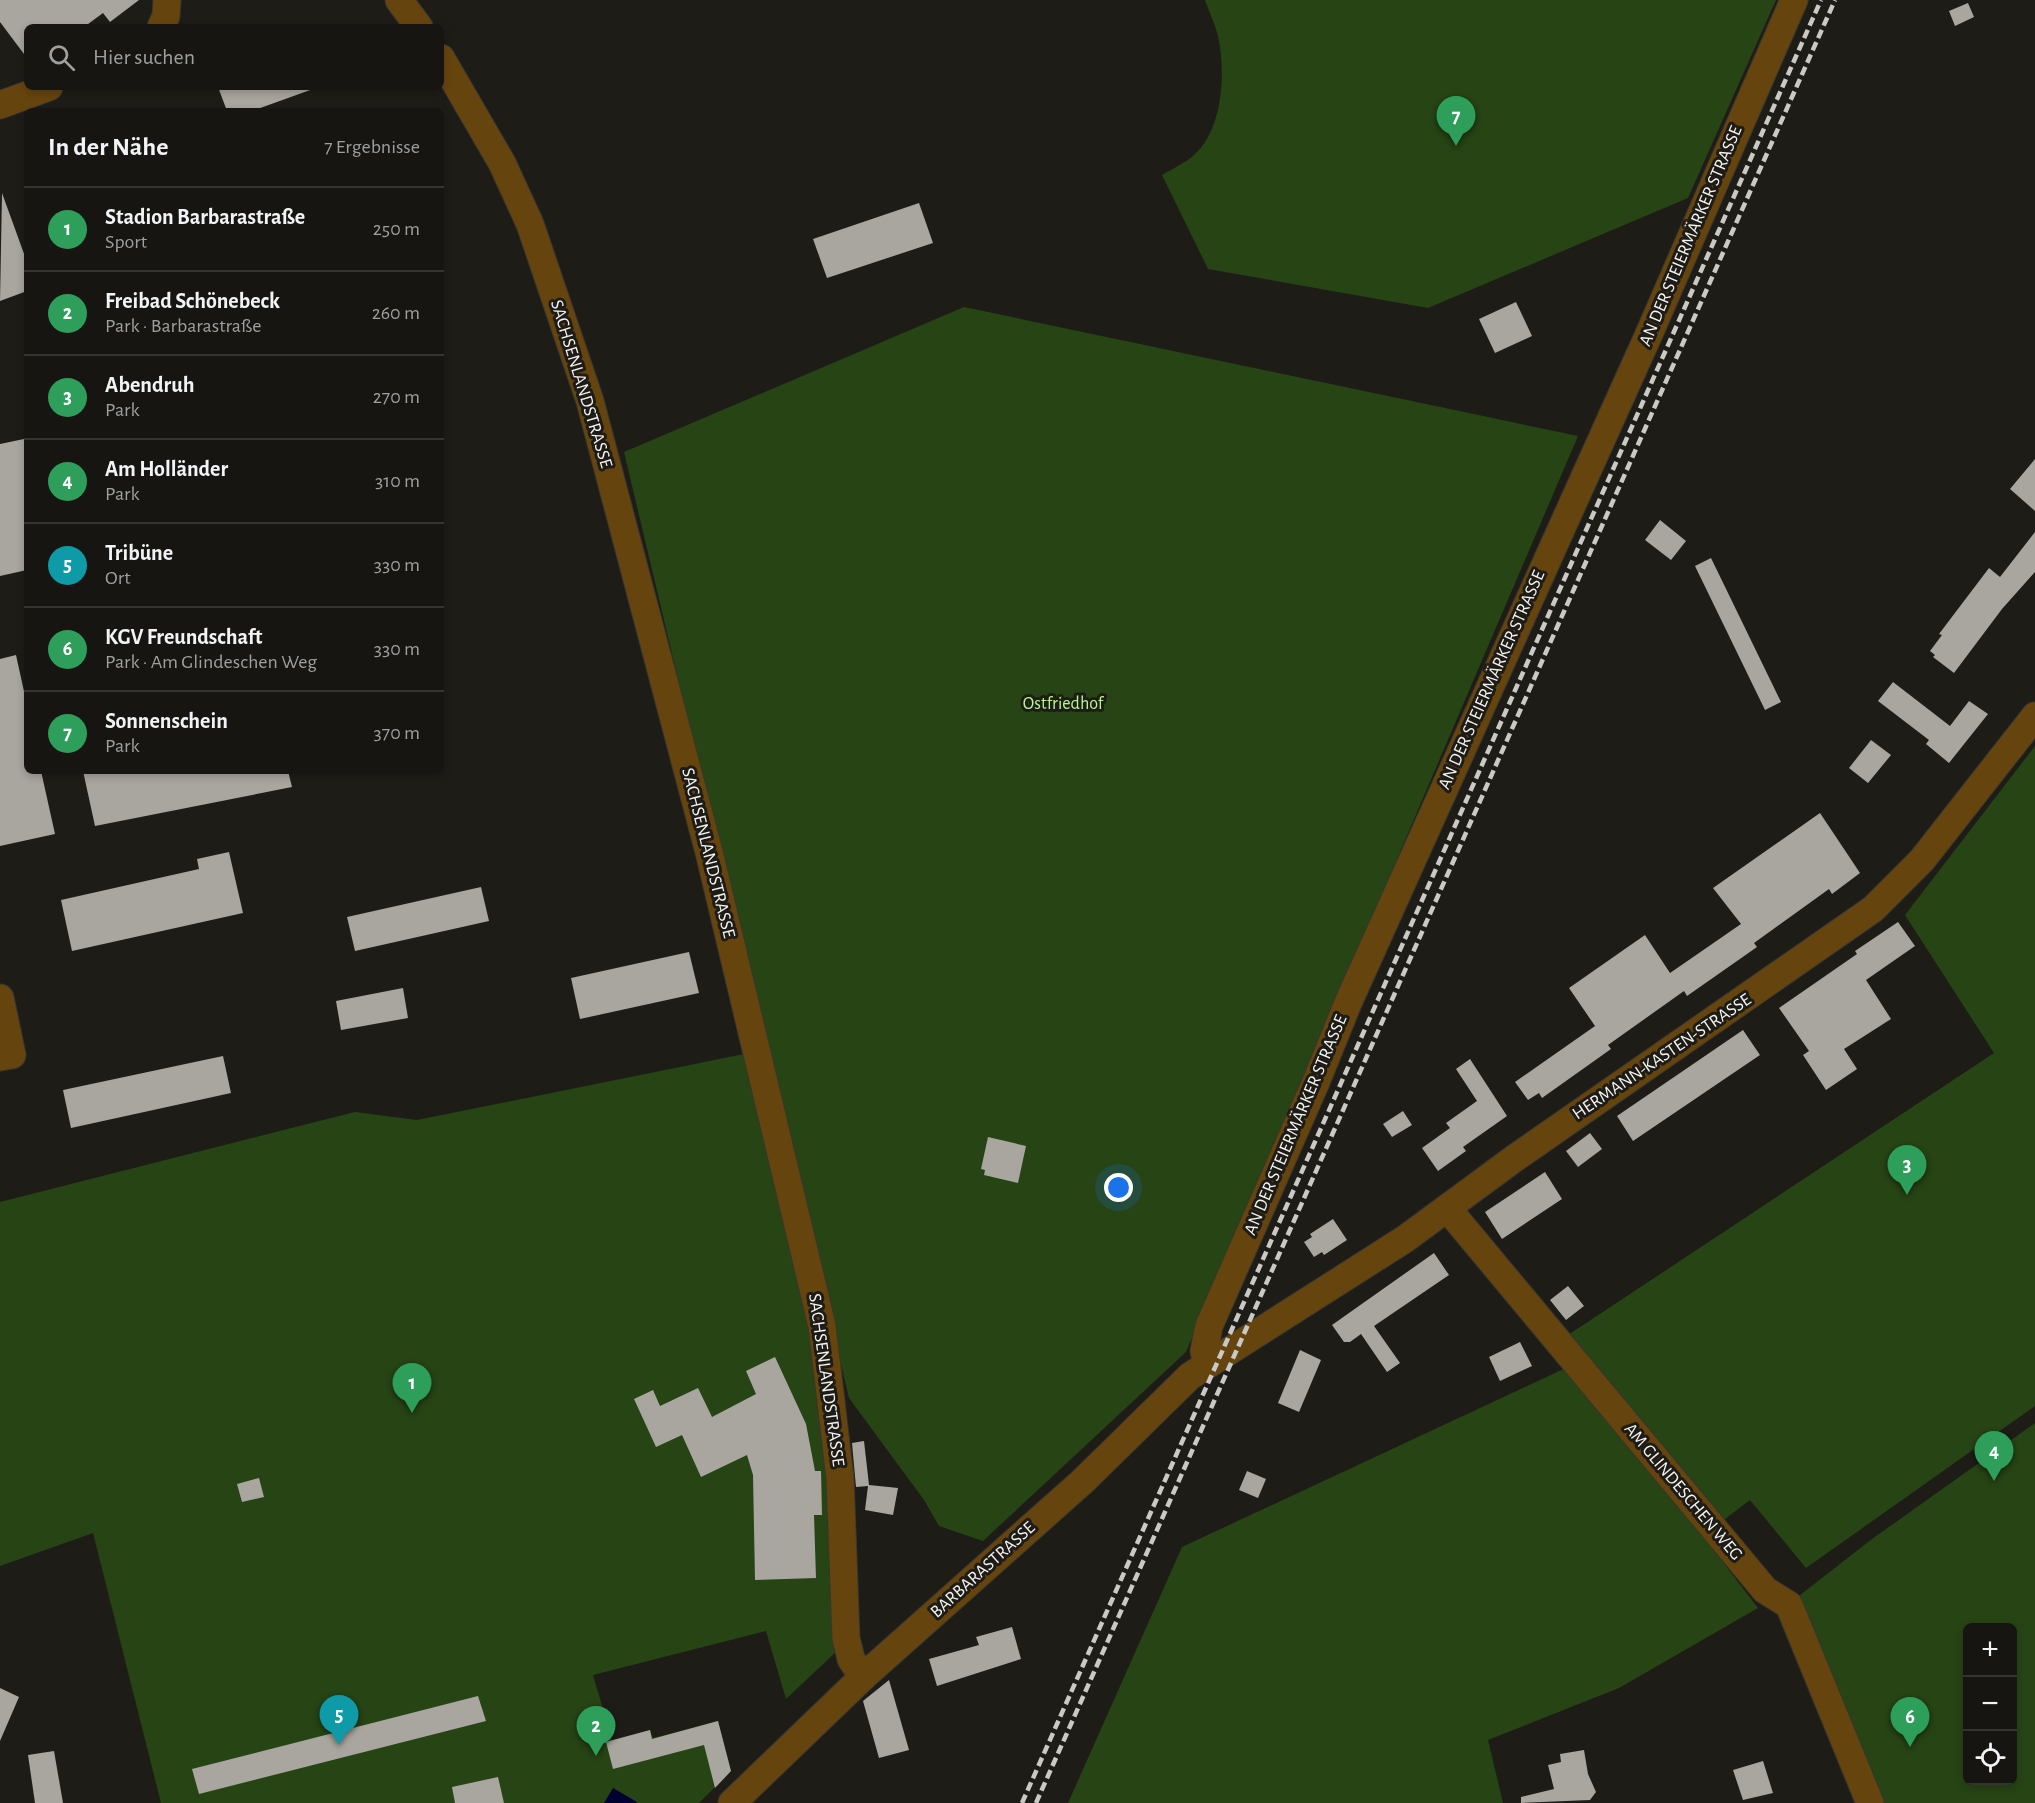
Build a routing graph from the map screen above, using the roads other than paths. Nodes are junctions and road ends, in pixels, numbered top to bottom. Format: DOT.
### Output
graph roads {
  1 [pos="167,0"];
  2 [pos="399,0"];
  3 [pos="1794,0"];
  4 [pos="162,24"];
  5 [pos="417,24"];
  6 [pos="444,63"];
  7 [pos="41,90"];
  8 [pos="0,105"];
  9 [pos="2035,716"];
  10 [pos="0,998"];
  11 [pos="0,1057"];
  12 [pos="1447,1208"];
  13 [pos="1240,1344"];
  14 [pos="1207,1364"];
  15 [pos="863,1677"];
  16 [pos="732,1803"];
  17 [pos="1870,1803"];
  1 -- 4 [label="street"];
  2 -- 5 [label="street"];
  3 -- 14 [label="street, AN DER STEIERMÄRKER STRASSE"];
  6 -- 15 [label="street, SACHSENLANDSTRASSE"];
  7 -- 8 [label="street"];
  9 -- 12 [label="street, HERMANN-KASTEN-STRASSE"];
  10 -- 11 [label="street"];
  12 -- 13 [label="street, HERMANN-KASTEN-STRASSE"];
  12 -- 17 [label="street, AM GLINDESCHEN WEG"];
  13 -- 14 [label="street, BARBARASTRASSE"];
  14 -- 15 [label="street, BARBARASTRASSE"];
  15 -- 16 [label="street, BARBARASTRASSE"];
}
